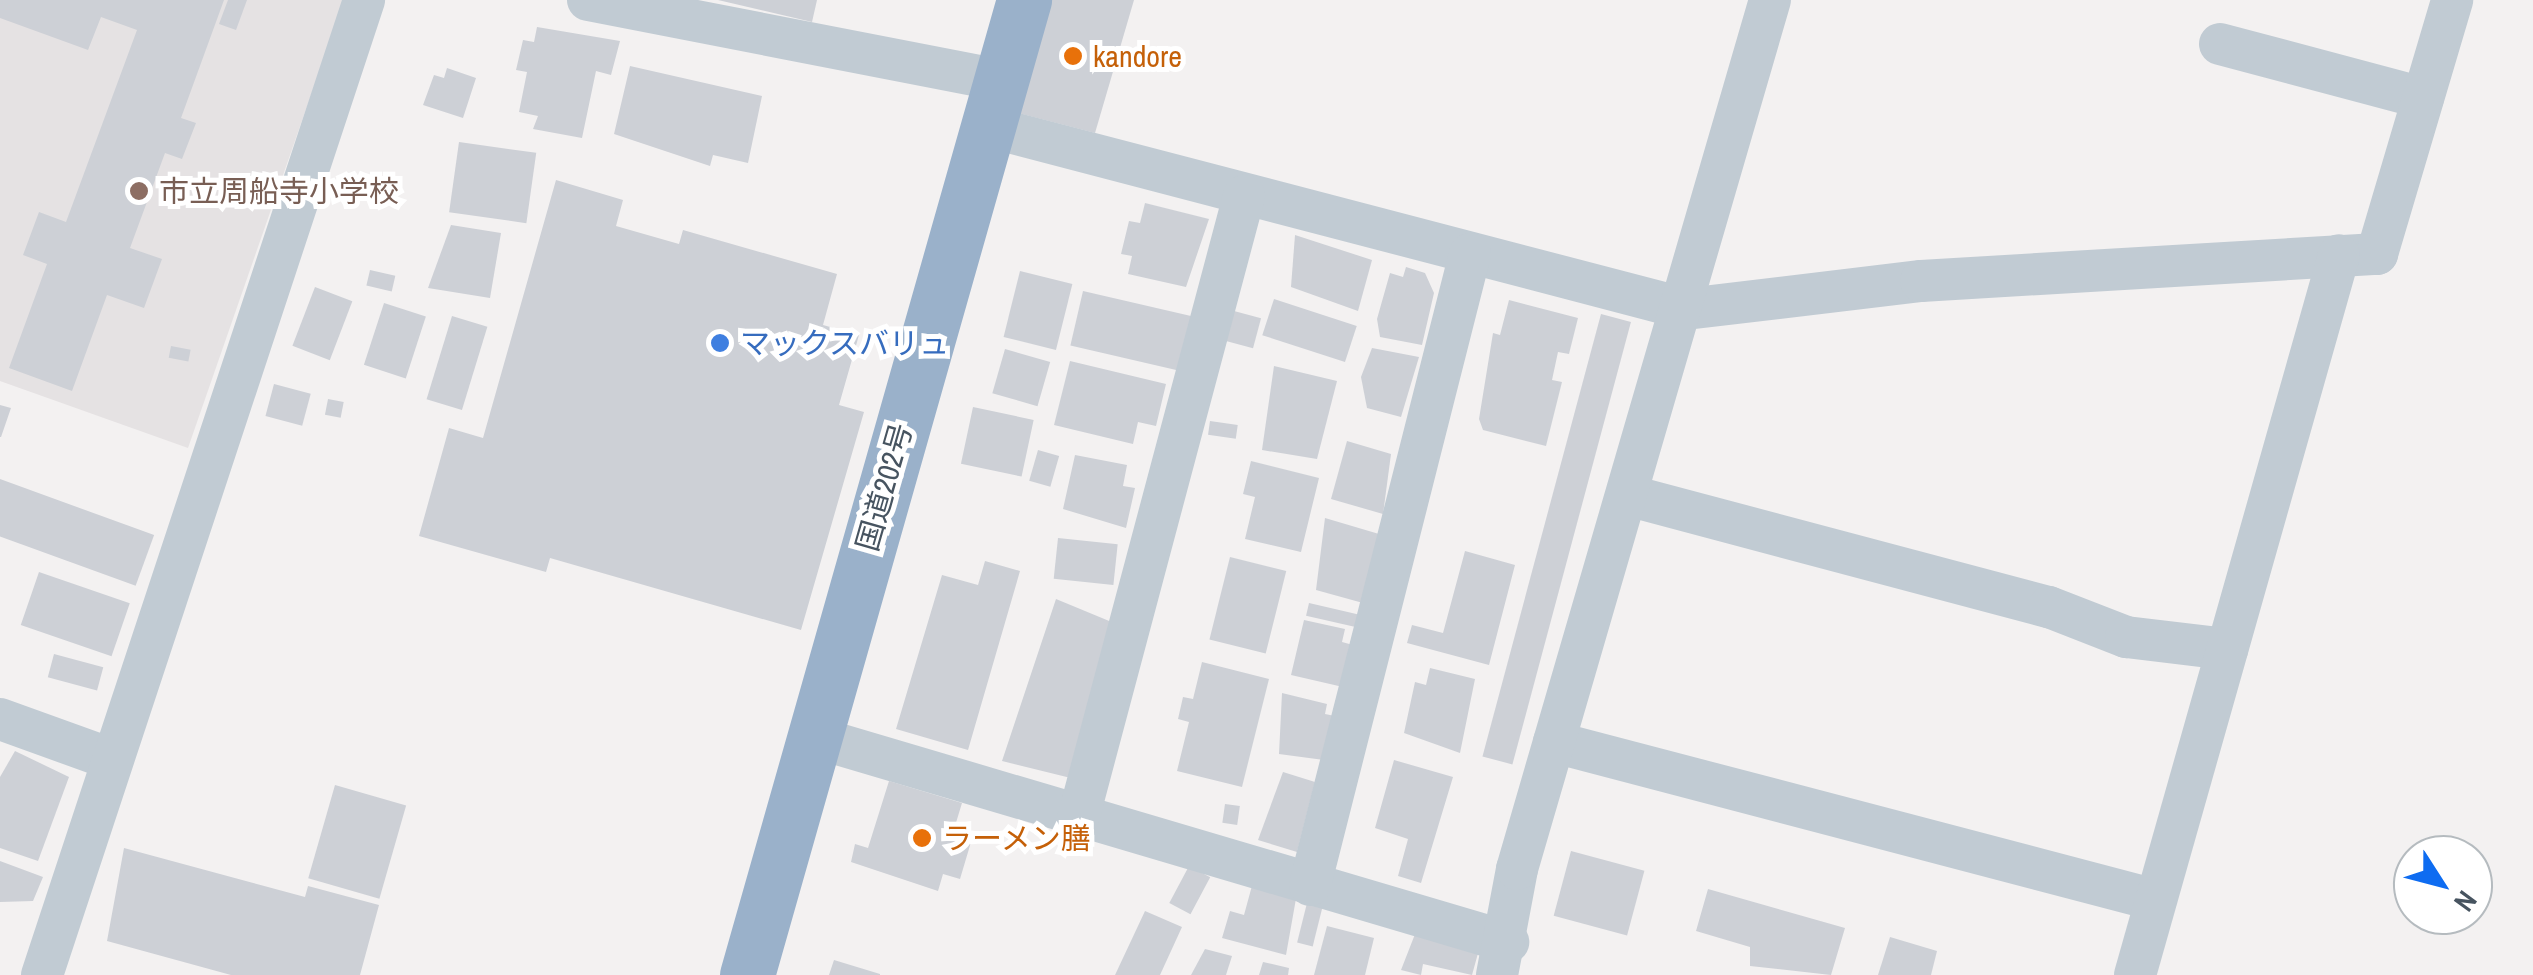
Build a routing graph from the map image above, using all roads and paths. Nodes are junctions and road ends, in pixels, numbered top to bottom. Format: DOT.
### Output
graph roads {
  1 [pos="364,0"];
  2 [pos="588,0"];
  3 [pos="1024,0"];
  4 [pos="1770,0"];
  5 [pos="2452,0"];
  6 [pos="2220,44"];
  7 [pos="2423,98"];
  8 [pos="993,104"];
  9 [pos="1244,196"];
  10 [pos="1470,254"];
  11 [pos="2339,256"];
  12 [pos="1686,309"];
  13 [pos="1627,495"];
  14 [pos="2227,649"];
  15 [pos="0,719"];
  16 [pos="814,737"];
  17 [pos="1554,742"];
  18 [pos="112,759"];
  19 [pos="1078,819"];
  20 [pos="1310,885"];
  21 [pos="2156,900"];
  22 [pos="1502,958"];
  23 [pos="42,975"];
  24 [pos="747,975"];
  25 [pos="2135,975"];
  1 -- 18 [label="street"];
  2 -- 8 [label="street"];
  3 -- 8 [label="highway, 国道202号"];
  4 -- 12 [label="street"];
  5 -- 7 [label="street"];
  6 -- 7 [label="street"];
  7 -- 11 [label="street"];
  8 -- 9 [label="street"];
  8 -- 16 [label="highway, 国道202号"];
  9 -- 10 [label="street"];
  9 -- 19 [label="street"];
  10 -- 12 [label="street"];
  10 -- 20 [label="street"];
  11 -- 12 [label="street"];
  11 -- 14 [label="street"];
  12 -- 13 [label="street"];
  13 -- 14 [label="street"];
  13 -- 17 [label="street"];
  14 -- 21 [label="street"];
  15 -- 18 [label="street"];
  16 -- 19 [label="street"];
  16 -- 24 [label="highway, 国道202号"];
  17 -- 21 [label="street"];
  17 -- 22 [label="street"];
  18 -- 23 [label="street"];
  19 -- 20 [label="street"];
  20 -- 22 [label="street"];
  21 -- 25 [label="street"];
}
